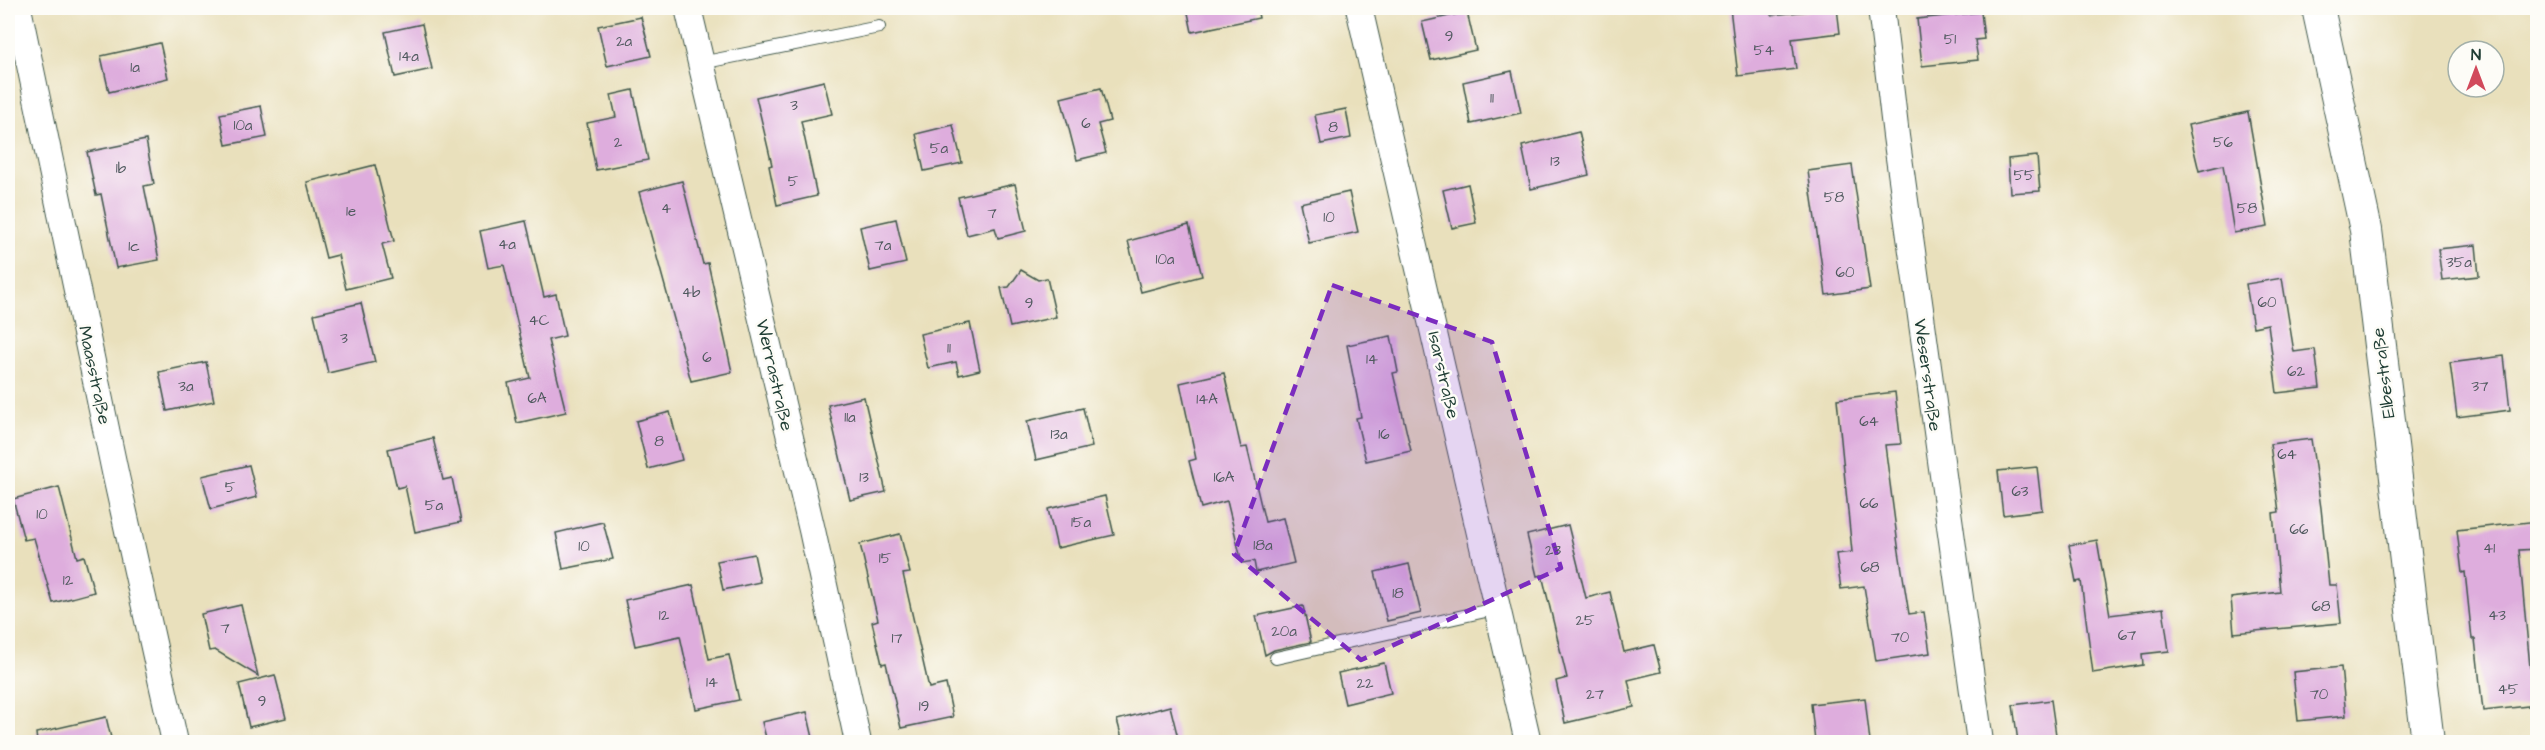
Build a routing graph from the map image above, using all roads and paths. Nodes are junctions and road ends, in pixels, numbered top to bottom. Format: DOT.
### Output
graph roads {
  1 [pos="18,8"];
  2 [pos="688,8"];
  3 [pos="1359,8"];
  4 [pos="1881,8"];
  5 [pos="2318,8"];
  6 [pos="879,27"];
  7 [pos="701,63"];
  8 [pos="1499,608"];
  9 [pos="1276,658"];
  10 [pos="175,742"];
  11 [pos="858,742"];
  12 [pos="1528,742"];
  13 [pos="1980,742"];
  14 [pos="2428,742"];
  1 -- 10 [label="street, Maasstraße"];
  2 -- 7 [label="street, Werrastraße"];
  3 -- 8 [label="street, Isarstraße"];
  4 -- 13 [label="street, Weserstraße"];
  5 -- 14 [label="street, Elbestraße"];
  6 -- 7 [label="lane"];
  7 -- 11 [label="street, Werrastraße"];
  8 -- 9 [label="lane"];
  8 -- 12 [label="street, Isarstraße"];
}
